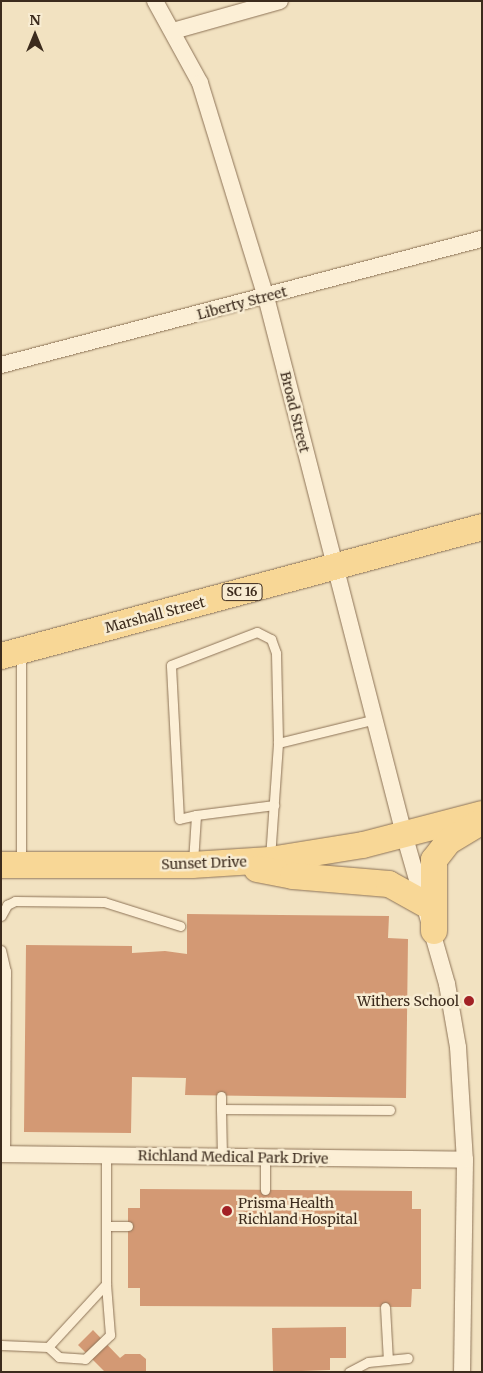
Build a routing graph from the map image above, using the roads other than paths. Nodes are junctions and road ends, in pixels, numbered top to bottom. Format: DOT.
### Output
graph roads {
  1 [pos="155,1"];
  2 [pos="280,1"];
  3 [pos="173,31"];
  4 [pos="482,238"];
  5 [pos="266,297"];
  6 [pos="1,365"];
  7 [pos="482,527"];
  8 [pos="335,567"];
  9 [pos="11,654"];
  10 [pos="376,719"];
  11 [pos="278,743"];
  12 [pos="274,805"];
  13 [pos="482,814"];
  14 [pos="196,815"];
  15 [pos="482,821"];
  16 [pos="404,834"];
  17 [pos="270,860"];
  18 [pos="230,863"];
  19 [pos="192,864"];
  20 [pos="11,865"];
  21 [pos="425,904"];
  22 [pos="1,916"];
  23 [pos="180,926"];
  24 [pos="434,931"];
  25 [pos="1,950"];
  26 [pos="221,1096"];
  27 [pos="221,1109"];
  28 [pos="390,1110"];
  29 [pos="3,1154"];
  30 [pos="106,1155"];
  31 [pos="222,1157"];
  32 [pos="265,1157"];
  33 [pos="465,1160"];
  34 [pos="266,1190"];
  35 [pos="106,1226"];
  36 [pos="128,1226"];
  37 [pos="106,1284"];
  38 [pos="384,1308"];
  39 [pos="1,1345"];
  40 [pos="48,1347"];
  41 [pos="408,1358"];
  42 [pos="388,1360"];
  43 [pos="349,1372"];
  44 [pos="462,1372"];
  1 -- 3 [label="street, Broad Street"];
  2 -- 3 [label="street"];
  3 -- 5 [label="street, Broad Street"];
  4 -- 5 [label="street, Liberty Street"];
  5 -- 6 [label="street, Liberty Street"];
  5 -- 8 [label="street, Broad Street"];
  7 -- 8 [label="main road, Marshall Street / SC 16"];
  8 -- 9 [label="main road, Marshall Street / SC 16"];
  8 -- 10 [label="street, Broad Street"];
  9 -- 20 [label="lane"];
  10 -- 11 [label="lane"];
  10 -- 16 [label="street, Broad Street"];
  11 -- 12 [label="lane"];
  11 -- 14 [label="lane"];
  12 -- 14 [label="lane"];
  12 -- 17 [label="lane"];
  13 -- 16 [label="main road, Sunset Drive"];
  14 -- 19 [label="lane"];
  15 -- 24 [label="main road"];
  16 -- 17 [label="main road, Sunset Drive"];
  16 -- 21 [label="street"];
  17 -- 18 [label="main road, Sunset Drive"];
  18 -- 19 [label="main road, Sunset Drive"];
  18 -- 21 [label="main road"];
  19 -- 20 [label="main road, Sunset Drive"];
  21 -- 24 [label="street"];
  22 -- 23 [label="lane"];
  24 -- 33 [label="street"];
  25 -- 29 [label="lane"];
  26 -- 27 [label="lane"];
  27 -- 28 [label="lane"];
  27 -- 31 [label="lane"];
  29 -- 30 [label="street, Richland Medical Park Drive"];
  30 -- 31 [label="street, Richland Medical Park Drive"];
  30 -- 35 [label="lane"];
  31 -- 32 [label="street, Richland Medical Park Drive"];
  32 -- 33 [label="street, Richland Medical Park Drive"];
  32 -- 34 [label="lane"];
  33 -- 44 [label="street"];
  35 -- 36 [label="lane"];
  35 -- 37 [label="lane"];
  37 -- 40 [label="lane"];
  37 -- 40 [label="lane"];
  38 -- 42 [label="lane"];
  39 -- 40 [label="lane"];
  41 -- 42 [label="lane"];
  42 -- 43 [label="lane"];
}
